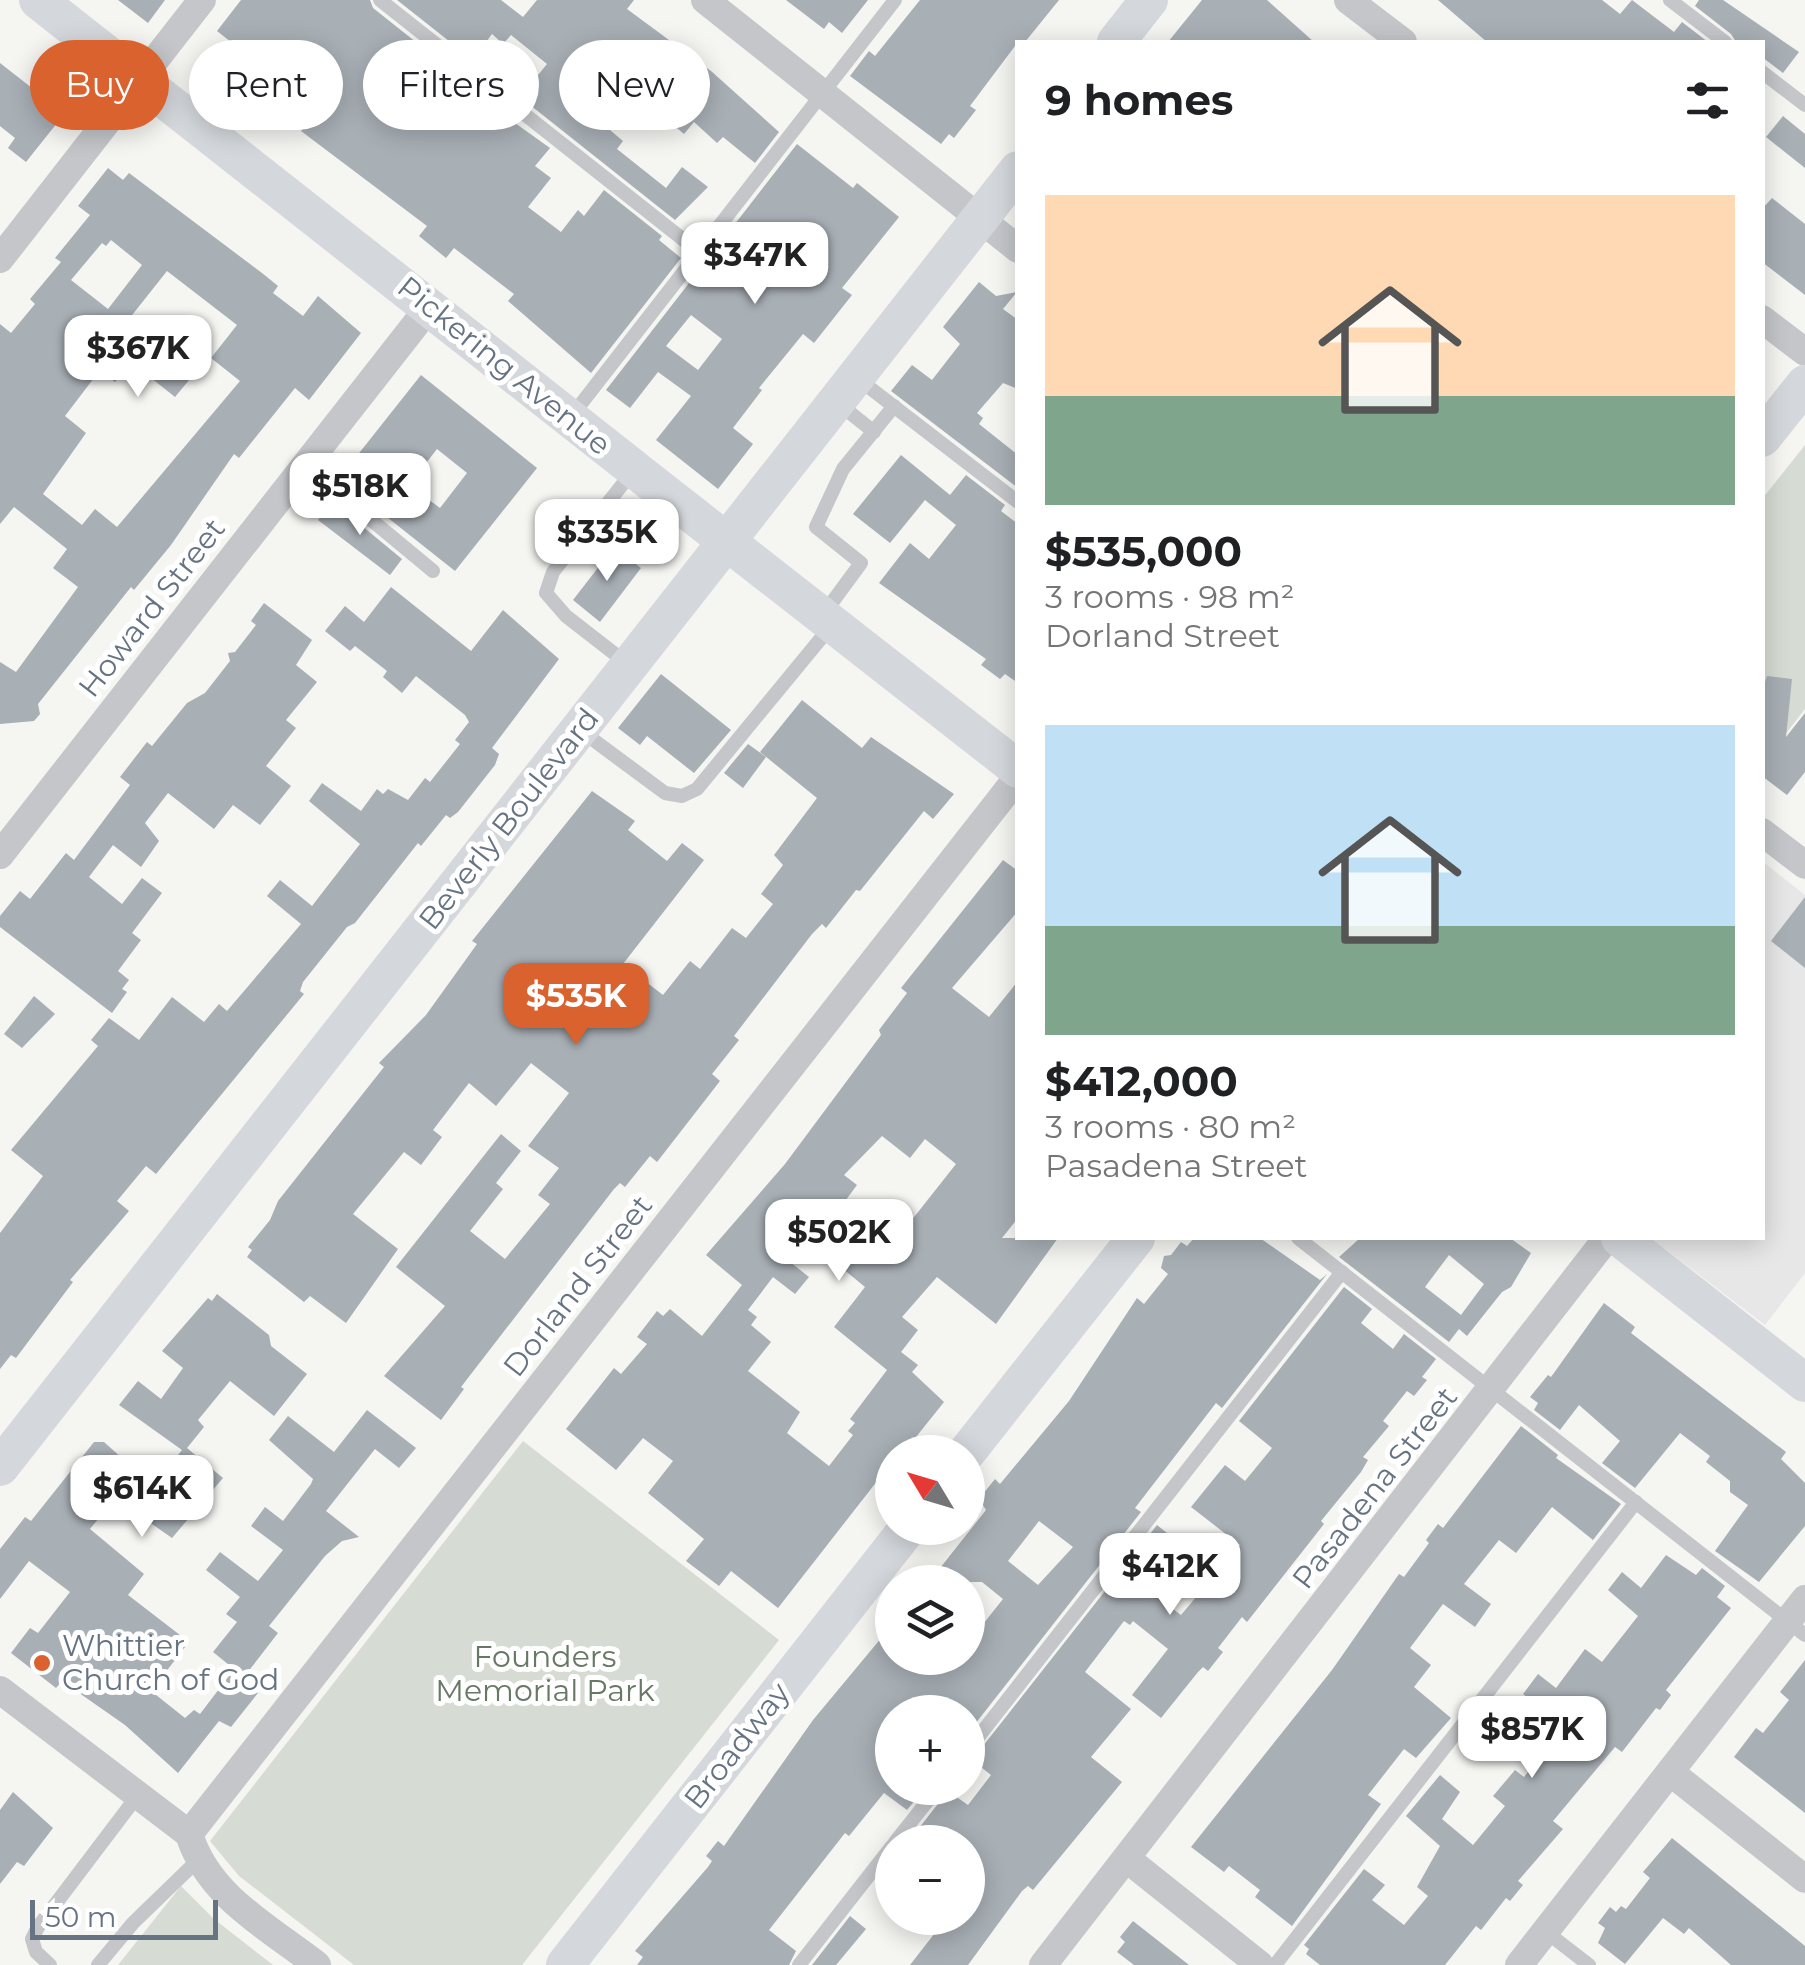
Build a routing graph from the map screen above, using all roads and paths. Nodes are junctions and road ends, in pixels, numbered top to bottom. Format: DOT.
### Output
graph roads {
  1 [pos="38,0"];
  2 [pos="202,0"];
  3 [pos="380,0"];
  4 [pos="705,0"];
  5 [pos="895,0"];
  6 [pos="1149,0"];
  7 [pos="1348,0"];
  8 [pos="1670,0"];
  9 [pos="89,40"];
  10 [pos="1118,40"];
  11 [pos="1400,40"];
  12 [pos="1722,40"];
  13 [pos="169,45"];
  14 [pos="1765,74"];
  15 [pos="822,94"];
  16 [pos="169,102"];
  17 [pos="1805,105"];
  18 [pos="103,130"];
  19 [pos="1015,174"];
  20 [pos="979,219"];
  21 [pos="1015,247"];
  22 [pos="699,252"];
  23 [pos="0,259"];
  24 [pos="430,306"];
  25 [pos="1765,321"];
  26 [pos="1805,352"];
  27 [pos="1805,384"];
  28 [pos="847,390"];
  29 [pos="894,406"];
  30 [pos="570,418"];
  31 [pos="874,432"];
  32 [pos="1765,434"];
  33 [pos="305,466"];
  34 [pos="633,469"];
  35 [pos="1015,500"];
  36 [pos="726,542"];
  37 [pos="433,571"];
  38 [pos="827,621"];
  39 [pos="630,665"];
  40 [pos="580,729"];
  41 [pos="1015,767"];
  42 [pos="1015,781"];
  43 [pos="1765,834"];
  44 [pos="0,855"];
  45 [pos="1805,865"];
  46 [pos="1134,1240"];
  47 [pos="1301,1240"];
  48 [pos="1605,1240"];
  49 [pos="1623,1240"];
  50 [pos="1342,1272"];
  51 [pos="1805,1383"];
  52 [pos="1492,1389"];
  53 [pos="980,1435"];
  54 [pos="0,1467"];
  55 [pos="1636,1502"];
  56 [pos="895,1545"];
  57 [pos="1799,1619"];
  58 [pos="0,1690"];
  59 [pos="985,1728"];
  60 [pos="1670,1772"];
  61 [pos="138,1795"];
  62 [pos="925,1805"];
  63 [pos="909,1825"];
  64 [pos="193,1848"];
  65 [pos="1127,1859"];
  66 [pos="875,1868"];
  67 [pos="1805,1880"];
  68 [pos="1545,1931"];
  69 [pos="50,1965"];
  70 [pos="98,1965"];
  71 [pos="317,1965"];
  72 [pos="565,1965"];
  73 [pos="799,1965"];
  74 [pos="1043,1965"];
  75 [pos="1260,1965"];
  76 [pos="1275,1965"];
  77 [pos="1518,1965"];
  78 [pos="1589,1965"];
  1 -- 9 [label="street, Pickering Avenue"];
  2 -- 13 [label="street"];
  3 -- 22 [label="lane"];
  4 -- 15 [label="street"];
  5 -- 15 [label="lane"];
  6 -- 10 [label="street"];
  7 -- 11 [label="street"];
  8 -- 12 [label="lane"];
  14 -- 17 [label="lane"];
  15 -- 20 [label="street"];
  15 -- 22 [label="lane"];
  16 -- 24 [label="street, Pickering Avenue"];
  18 -- 23 [label="street"];
  19 -- 20 [label="street, Beverly Boulevard"];
  20 -- 21 [label="street"];
  20 -- 28 [label="street, Beverly Boulevard"];
  22 -- 30 [label="lane"];
  24 -- 30 [label="street, Pickering Avenue"];
  24 -- 33 [label="street, Howard Street"];
  25 -- 26 [label="street"];
  27 -- 32 [label="street"];
  28 -- 29 [label="lane"];
  28 -- 31 [label="lane"];
  28 -- 36 [label="street, Beverly Boulevard"];
  29 -- 31 [label="lane"];
  29 -- 35 [label="lane"];
  30 -- 34 [label="street, Pickering Avenue"];
  31 -- 38 [label="lane"];
  33 -- 37 [label="lane"];
  33 -- 44 [label="street, Howard Street"];
  34 -- 36 [label="street, Pickering Avenue"];
  34 -- 39 [label="lane"];
  36 -- 38 [label="street, Pickering Avenue"];
  36 -- 39 [label="street, Beverly Boulevard"];
  38 -- 40 [label="lane"];
  38 -- 41 [label="street, Pickering Avenue"];
  39 -- 40 [label="street, Beverly Boulevard"];
  40 -- 54 [label="street, Beverly Boulevard"];
  42 -- 64 [label="street, Dorland Street"];
  43 -- 45 [label="street"];
  46 -- 53 [label="street"];
  47 -- 50 [label="lane"];
  48 -- 52 [label="street, Pasadena Street"];
  49 -- 51 [label="street"];
  50 -- 52 [label="lane"];
  50 -- 59 [label="lane"];
  52 -- 55 [label="lane"];
  52 -- 65 [label="street, Pasadena Street"];
  55 -- 57 [label="lane"];
  55 -- 76 [label="lane"];
  56 -- 72 [label="street, Broadway"];
  57 -- 60 [label="street"];
  58 -- 61 [label="street"];
  60 -- 67 [label="street"];
  60 -- 68 [label="street"];
  61 -- 64 [label="street"];
  61 -- 69 [label="lane"];
  62 -- 63 [label="lane"];
  64 -- 70 [label="lane"];
  64 -- 71 [label="street"];
  65 -- 74 [label="street, Pasadena Street"];
  65 -- 75 [label="street"];
  66 -- 73 [label="lane"];
  68 -- 77 [label="street"];
  68 -- 78 [label="lane"];
}
